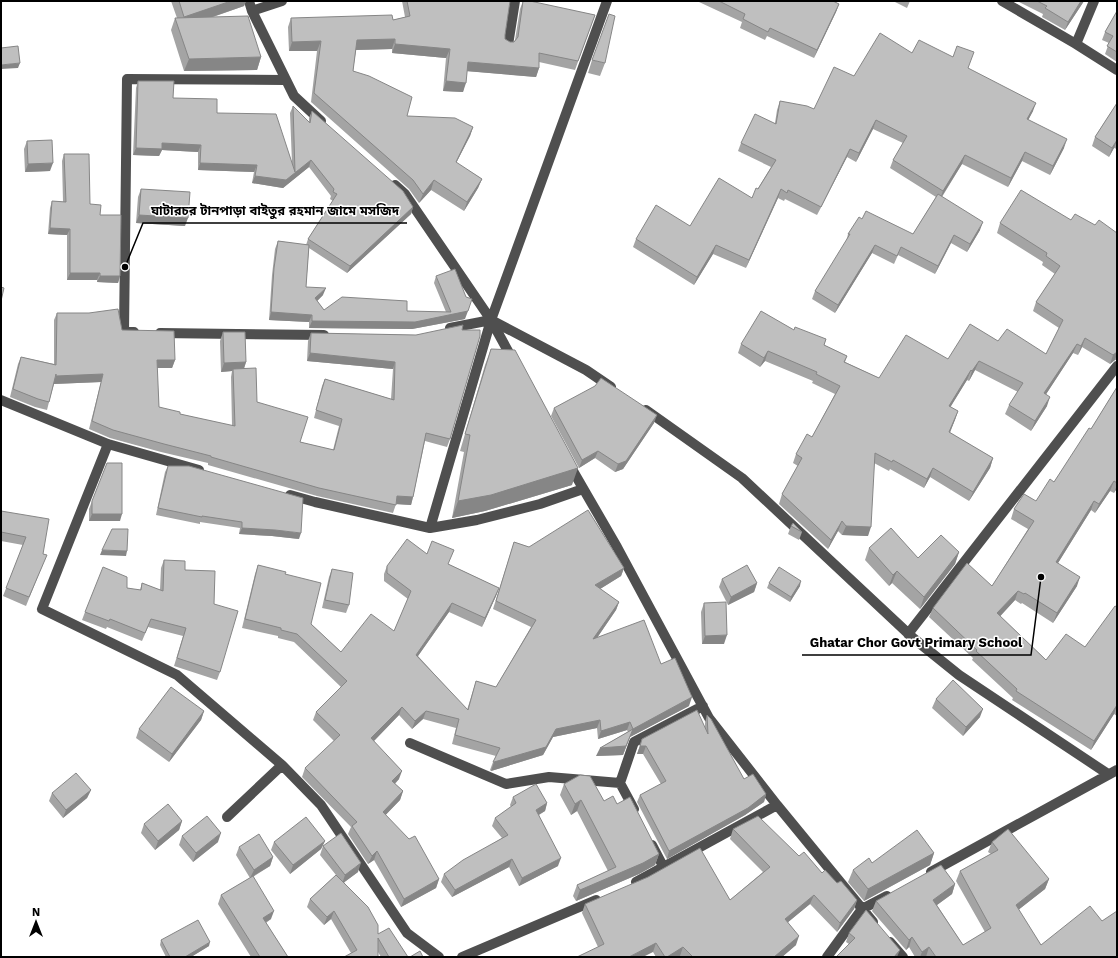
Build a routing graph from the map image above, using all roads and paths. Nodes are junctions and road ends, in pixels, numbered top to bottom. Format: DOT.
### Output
graph roads {
  1 [pos="249,1"];
  2 [pos="282,1"];
  3 [pos="515,1"];
  4 [pos="607,1"];
  5 [pos="1002,1"];
  6 [pos="1094,1"];
  7 [pos="252,11"];
  8 [pos="1076,44"];
  9 [pos="508,45"];
  10 [pos="1117,70"];
  11 [pos="285,80"];
  12 [pos="329,127"];
  13 [pos="387,179"];
  14 [pos="491,320"];
  15 [pos="441,330"];
  16 [pos="335,335"];
  17 [pos="1117,366"];
  18 [pos="520,374"];
  19 [pos="617,391"];
  20 [pos="1,400"];
  21 [pos="635,403"];
  22 [pos="108,444"];
  23 [pos="564,455"];
  24 [pos="210,473"];
  25 [pos="583,489"];
  26 [pos="277,491"];
  27 [pos="430,528"];
  28 [pos="908,634"];
  29 [pos="703,706"];
  30 [pos="410,743"];
  31 [pos="282,765"];
  32 [pos="1112,772"];
  33 [pos="620,783"];
  34 [pos="777,805"];
  35 [pos="227,817"];
  36 [pos="638,818"];
  37 [pos="646,833"];
  38 [pos="664,868"];
  39 [pos="924,876"];
  40 [pos="628,886"];
  41 [pos="896,891"];
  42 [pos="607,895"];
  43 [pos="862,909"];
  44 [pos="439,957"];
  45 [pos="462,957"];
  46 [pos="827,957"];
  47 [pos="903,957"];
  1 -- 7 [label="street"];
  2 -- 7 [label="street"];
  3 -- 9 [label="street"];
  4 -- 14 [label="street"];
  5 -- 8 [label="street"];
  6 -- 8 [label="street"];
  7 -- 11 [label="street"];
  8 -- 10 [label="street"];
  11 -- 12 [label="street"];
  11 -- 16 [label="street"];
  13 -- 14 [label="street"];
  14 -- 15 [label="street"];
  14 -- 18 [label="street"];
  14 -- 19 [label="street"];
  14 -- 27 [label="street"];
  17 -- 28 [label="street"];
  20 -- 22 [label="street"];
  21 -- 28 [label="street"];
  22 -- 24 [label="street"];
  22 -- 31 [label="street"];
  23 -- 25 [label="street"];
  25 -- 27 [label="street"];
  25 -- 29 [label="street"];
  26 -- 27 [label="street"];
  28 -- 32 [label="street"];
  29 -- 33 [label="street"];
  29 -- 34 [label="street"];
  30 -- 33 [label="street"];
  31 -- 35 [label="street"];
  31 -- 44 [label="street"];
  32 -- 39 [label="street"];
  33 -- 36 [label="street"];
  34 -- 38 [label="street"];
  34 -- 43 [label="street"];
  37 -- 38 [label="street"];
  38 -- 40 [label="street"];
  41 -- 43 [label="street"];
  42 -- 45 [label="street"];
  43 -- 46 [label="street"];
  43 -- 47 [label="street"];
}
